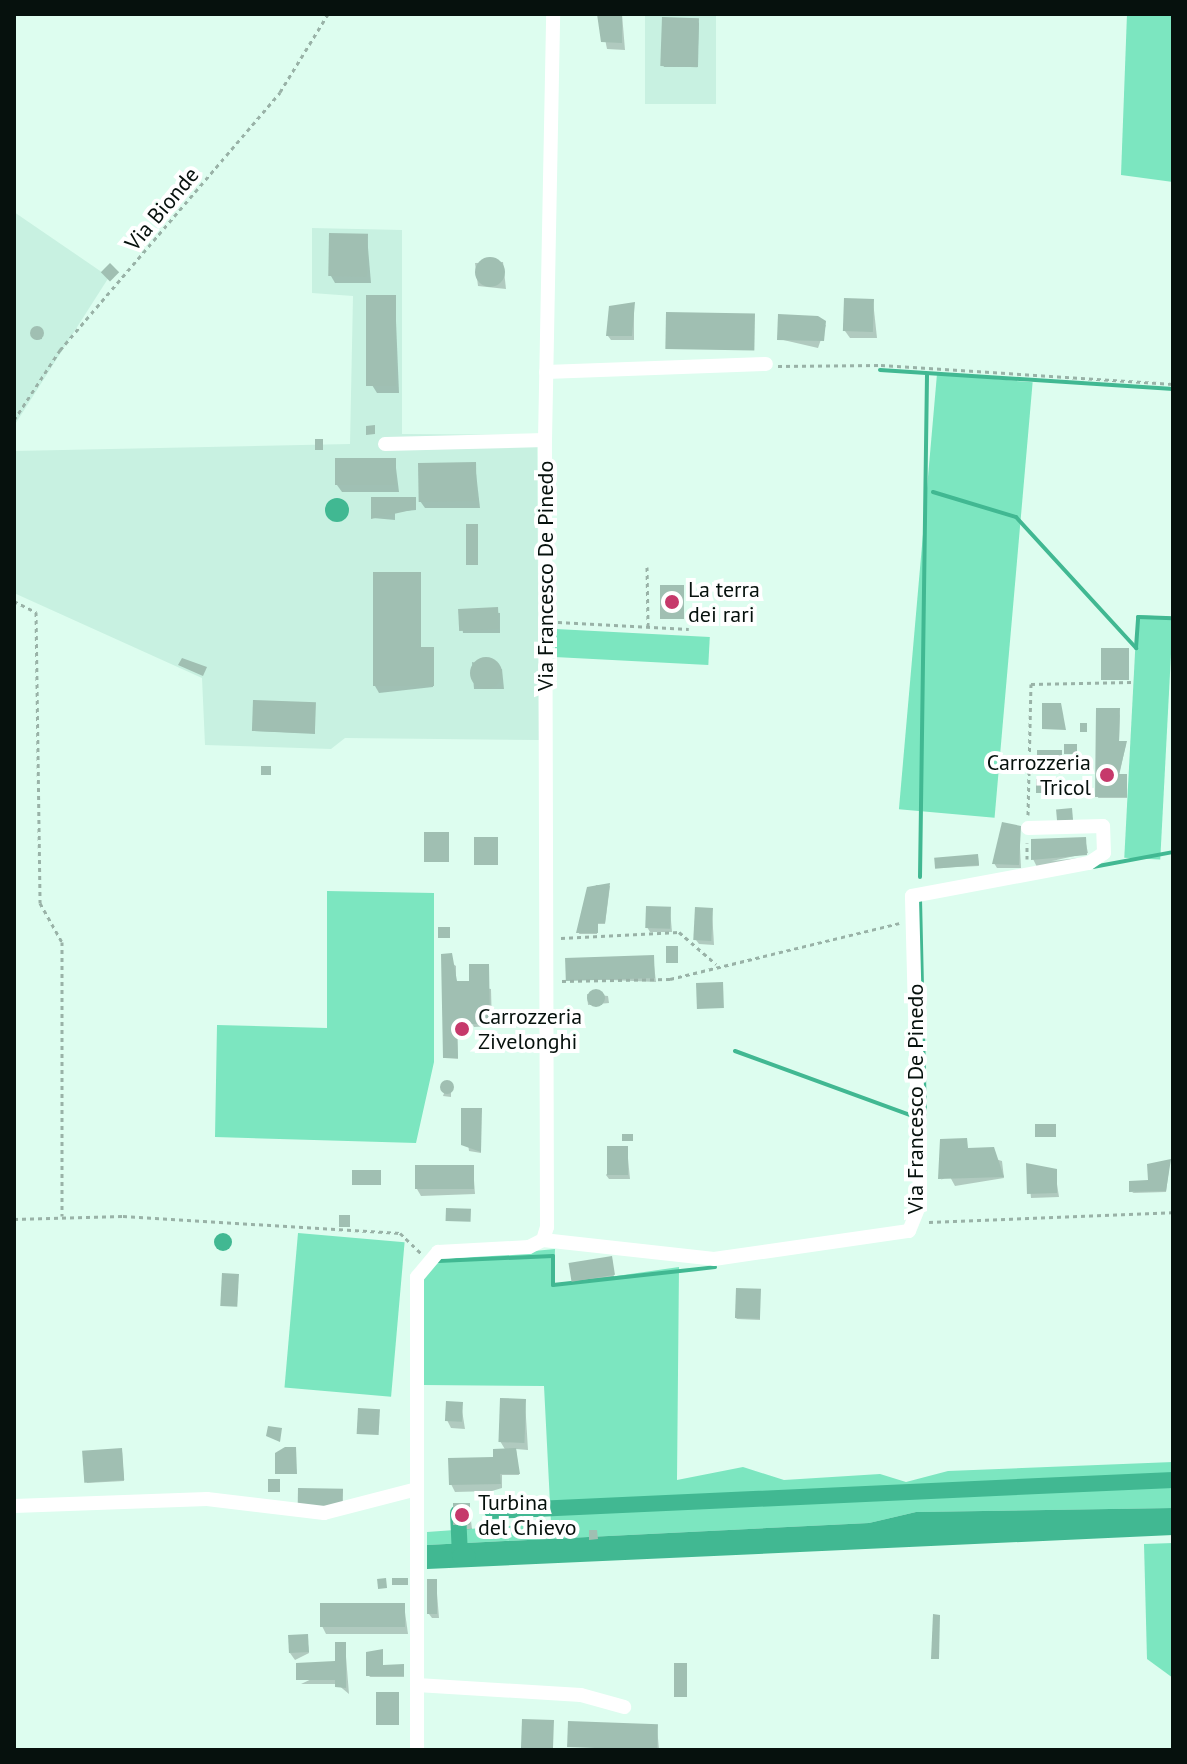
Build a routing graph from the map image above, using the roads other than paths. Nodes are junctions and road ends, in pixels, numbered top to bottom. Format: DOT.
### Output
graph roads {
  1 [pos="553,14"];
  2 [pos="766,364"];
  3 [pos="546,372"];
  4 [pos="545,440"];
  5 [pos="385,444"];
  6 [pos="1028,828"];
  7 [pos="543,1240"];
  8 [pos="417,1489"];
  9 [pos="14,1506"];
  10 [pos="417,1685"];
  11 [pos="624,1707"];
  12 [pos="417,1750"];
  1 -- 3 [label="street, Via Francesco De Pinedo"];
  2 -- 3 [label="street"];
  3 -- 4 [label="street, Via Francesco De Pinedo"];
  4 -- 5 [label="street, Via Francesco De Pinedo"];
  4 -- 7 [label="street, Via Francesco De Pinedo"];
  6 -- 7 [label="street, Via Francesco De Pinedo"];
  7 -- 8 [label="street, Via Francesco De Pinedo"];
  8 -- 9 [label="street"];
  8 -- 10 [label="street"];
  10 -- 11 [label="street"];
  10 -- 12 [label="street"];
}
